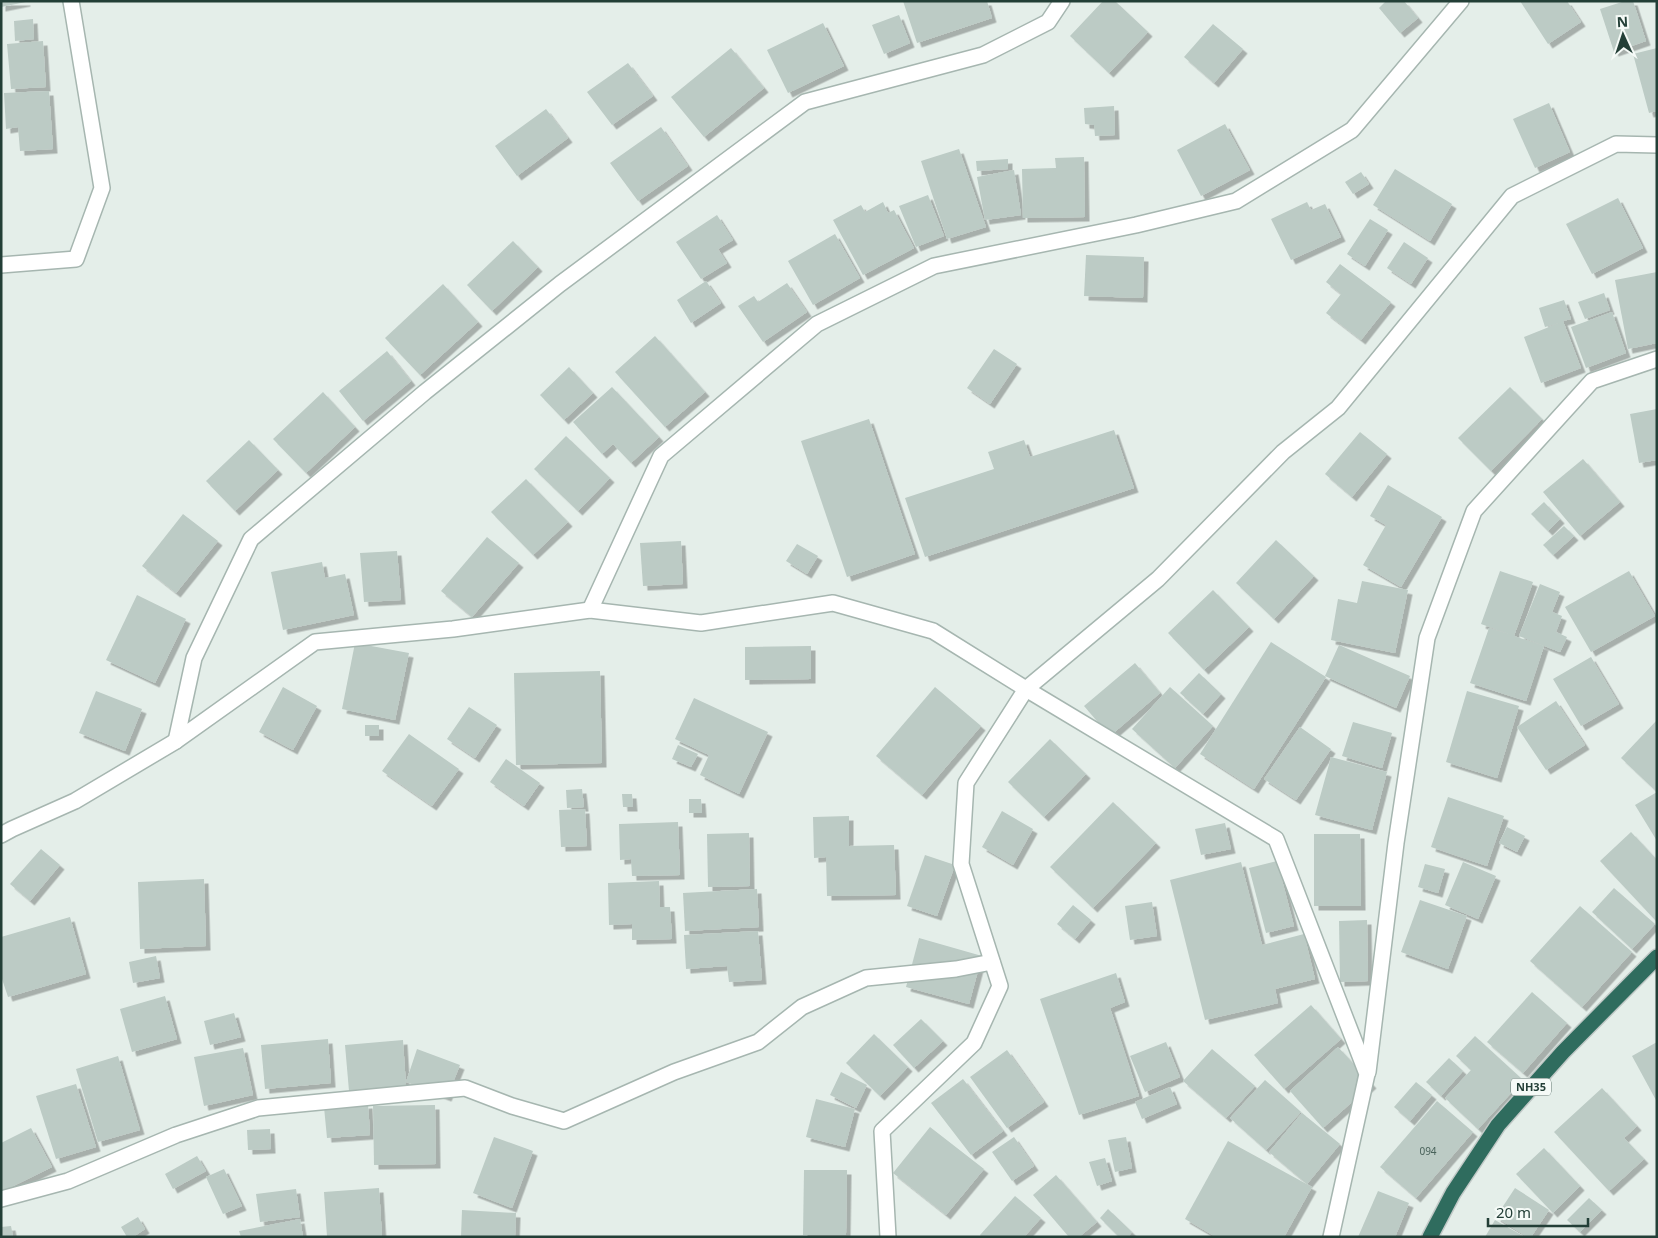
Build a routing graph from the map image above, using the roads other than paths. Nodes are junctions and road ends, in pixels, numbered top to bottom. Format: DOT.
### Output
graph roads {
  1 [pos="71,1"];
  2 [pos="1062,1"];
  3 [pos="1462,1"];
  4 [pos="1657,145"];
  5 [pos="1,265"];
  6 [pos="1657,359"];
  7 [pos="590,610"];
  8 [pos="1026,689"];
  9 [pos="176,741"];
  10 [pos="1,836"];
  11 [pos="1656,960"];
  12 [pos="992,962"];
  13 [pos="1367,1074"];
  14 [pos="1,1199"];
  15 [pos="888,1237"];
  16 [pos="1331,1237"];
  17 [pos="1430,1237"];
  1 -- 5 [label="street"];
  2 -- 9 [label="street"];
  3 -- 7 [label="street"];
  4 -- 8 [label="street"];
  6 -- 13 [label="street"];
  7 -- 8 [label="street"];
  7 -- 9 [label="street"];
  8 -- 12 [label="street"];
  8 -- 13 [label="street"];
  9 -- 10 [label="street"];
  11 -- 17 [label="highway, NH35"];
  12 -- 14 [label="street"];
  12 -- 15 [label="street"];
  13 -- 16 [label="street"];
}
